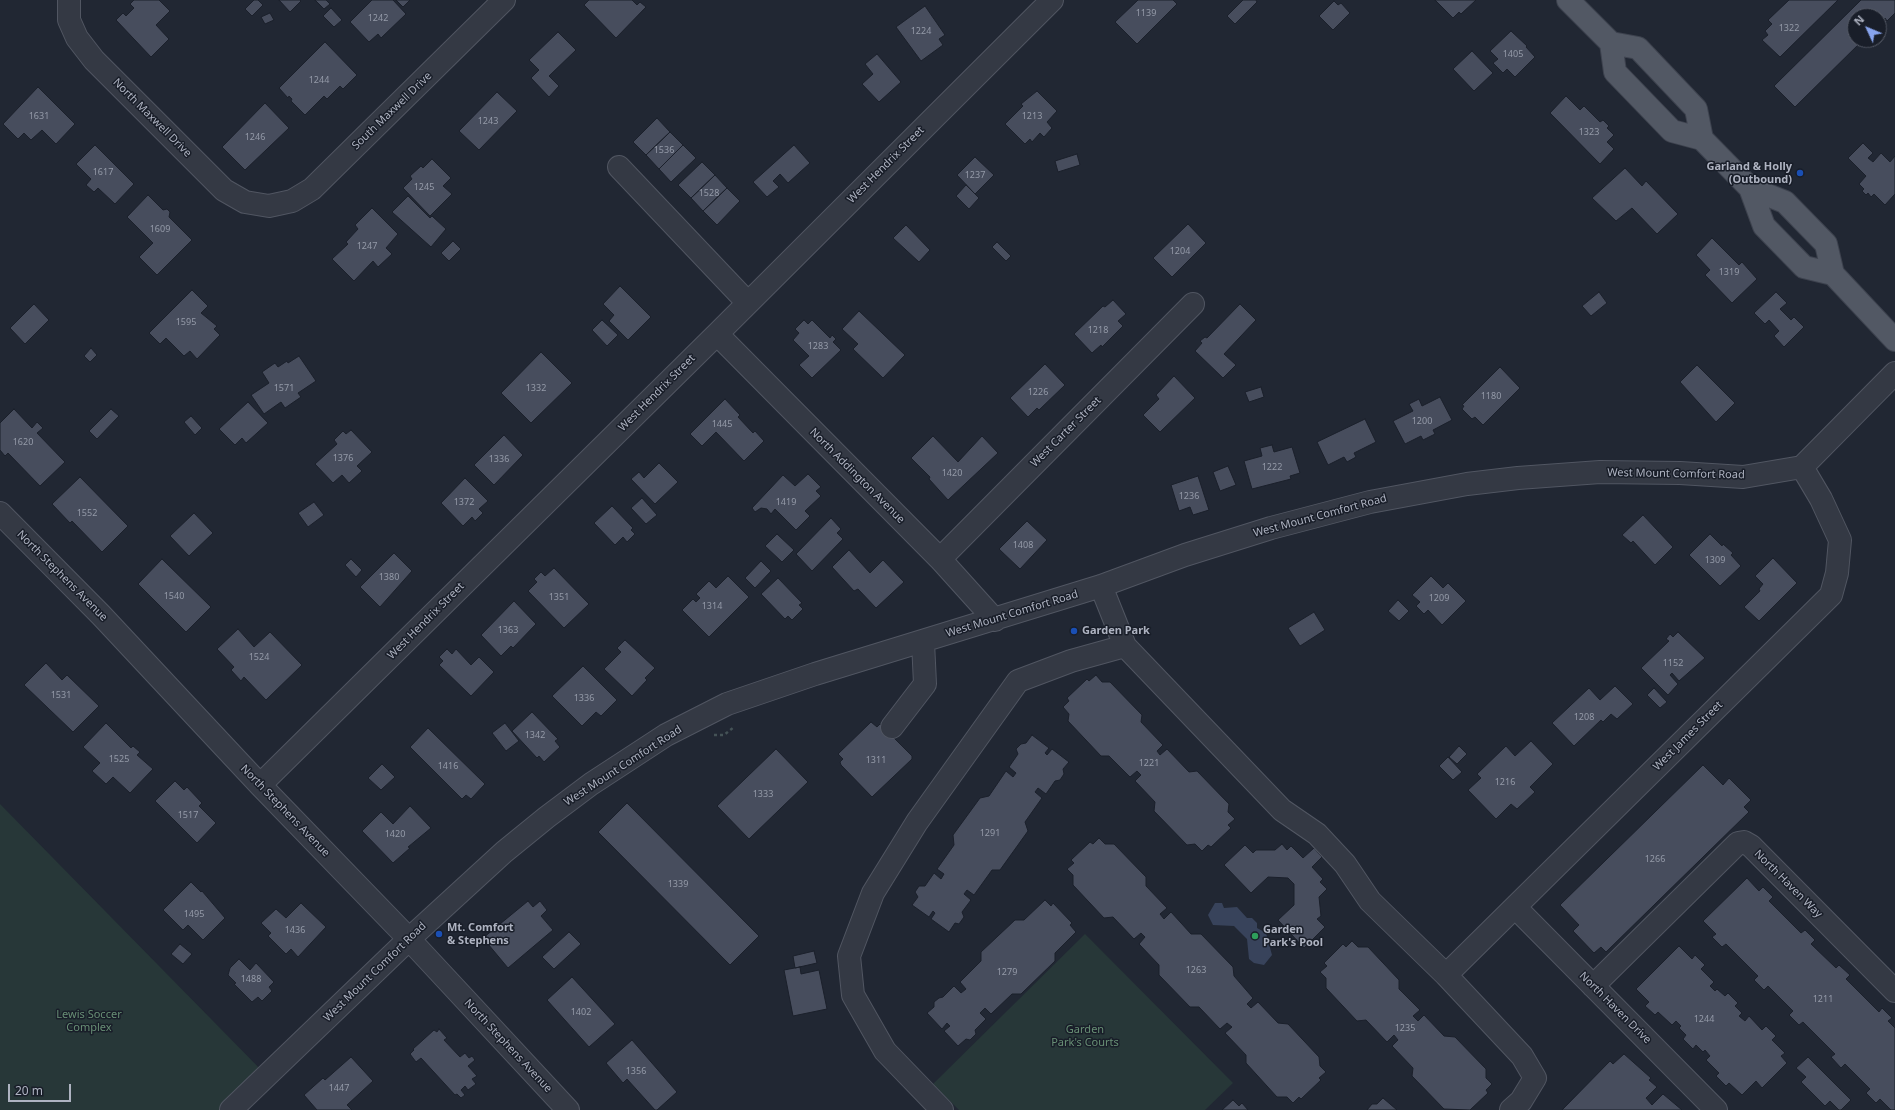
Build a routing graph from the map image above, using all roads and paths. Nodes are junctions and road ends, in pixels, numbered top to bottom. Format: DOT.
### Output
graph roads {
  1 [pos="69,0"];
  2 [pos="504,0"];
  3 [pos="1052,0"];
  4 [pos="1568,0"];
  5 [pos="1611,43"];
  6 [pos="1702,139"];
  7 [pos="619,167"];
  8 [pos="1750,188"];
  9 [pos="269,206"];
  10 [pos="1833,274"];
  11 [pos="748,303"];
  12 [pos="1193,304"];
  13 [pos="717,334"];
  14 [pos="1895,340"];
  15 [pos="1895,374"];
  16 [pos="1802,467"];
  17 [pos="0,513"];
  18 [pos="940,559"];
  19 [pos="1101,586"];
  20 [pos="995,620"];
  21 [pos="923,642"];
  22 [pos="1125,646"];
  23 [pos="739,724"];
  24 [pos="892,728"];
  25 [pos="709,734"];
  26 [pos="260,785"];
  27 [pos="1515,907"];
  28 [pos="409,939"];
  29 [pos="1446,975"];
  30 [pos="1593,986"];
  31 [pos="1895,991"];
  32 [pos="231,1110"];
  33 [pos="568,1110"];
  34 [pos="942,1110"];
  35 [pos="1511,1110"];
  36 [pos="1716,1110"];
  1 -- 9 [label="street, North Maxwell Drive"];
  2 -- 9 [label="street, South Maxwell Drive"];
  3 -- 11 [label="street, West Hendrix Street"];
  4 -- 5 [label="main road"];
  5 -- 6 [label="main road"];
  5 -- 6 [label="main road"];
  6 -- 8 [label="main road"];
  7 -- 11 [label="street"];
  8 -- 10 [label="main road"];
  8 -- 10 [label="main road"];
  10 -- 14 [label="main road"];
  11 -- 13 [label="street, West Hendrix Street"];
  12 -- 18 [label="street, West Carter Street"];
  13 -- 18 [label="street, North Addington Avenue"];
  13 -- 26 [label="street, West Hendrix Street"];
  15 -- 16 [label="street"];
  16 -- 19 [label="street, West Mount Comfort Road"];
  16 -- 27 [label="street, West James Street"];
  17 -- 26 [label="street, North Stephens Avenue"];
  18 -- 20 [label="street, North Addington Avenue"];
  19 -- 20 [label="street, West Mount Comfort Road"];
  19 -- 22 [label="street"];
  20 -- 21 [label="street, West Mount Comfort Road"];
  21 -- 24 [label="street"];
  21 -- 28 [label="street, West Mount Comfort Road"];
  22 -- 29 [label="street"];
  22 -- 34 [label="street"];
  23 -- 25 [label="path"];
  26 -- 28 [label="street, North Stephens Avenue"];
  27 -- 29 [label="street, West James Street"];
  27 -- 30 [label="street, North Haven Drive"];
  28 -- 32 [label="street, West Mount Comfort Road"];
  28 -- 33 [label="street, North Stephens Avenue"];
  29 -- 35 [label="street"];
  30 -- 31 [label="street, North Haven Way"];
  30 -- 36 [label="street, North Haven Drive"];
}
